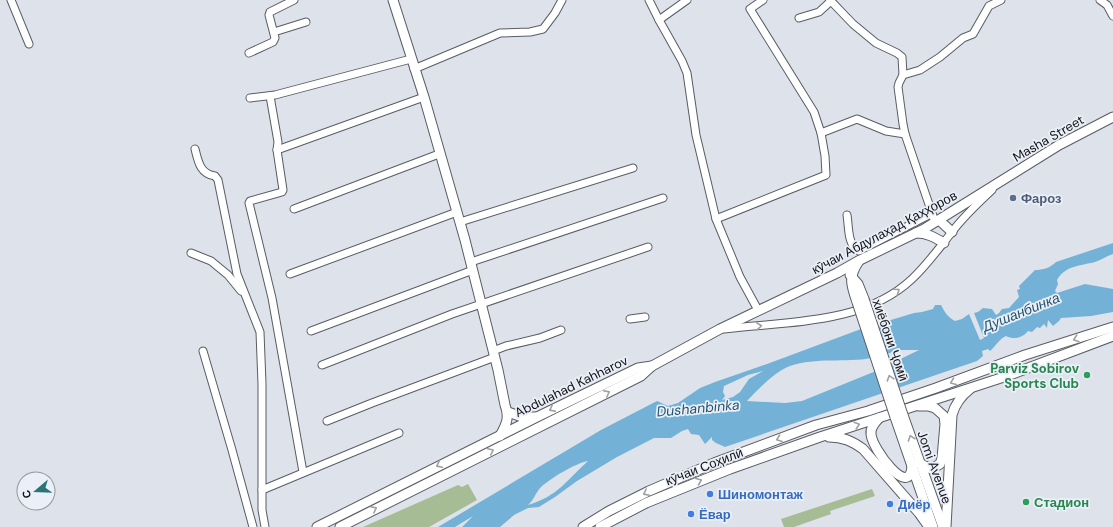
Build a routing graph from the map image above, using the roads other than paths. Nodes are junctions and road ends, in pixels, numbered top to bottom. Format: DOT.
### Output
graph roads {
  1 [pos="11,0"];
  2 [pos="294,0"];
  3 [pos="393,0"];
  4 [pos="562,0"];
  5 [pos="649,0"];
  6 [pos="687,0"];
  7 [pos="763,0"];
  8 [pos="831,0"];
  9 [pos="1001,0"];
  10 [pos="1100,0"];
  11 [pos="1113,16"];
  12 [pos="799,18"];
  13 [pos="659,20"];
  14 [pos="306,22"];
  15 [pos="274,32"];
  16 [pos="29,44"];
  17 [pos="248,53"];
  18 [pos="411,59"];
  19 [pos="414,69"];
  20 [pos="903,75"];
  21 [pos="270,96"];
  22 [pos="424,97"];
  23 [pos="250,98"];
  24 [pos="1113,117"];
  25 [pos="821,133"];
  26 [pos="905,134"];
  27 [pos="195,148"];
  28 [pos="277,150"];
  29 [pos="439,154"];
  30 [pos="633,168"];
  31 [pos="998,184"];
  32 [pos="663,198"];
  33 [pos="294,209"];
  34 [pos="457,212"];
  35 [pos="847,215"];
  36 [pos="716,219"];
  37 [pos="935,219"];
  38 [pos="460,222"];
  39 [pos="952,232"];
  40 [pos="914,233"];
  41 [pos="944,243"];
  42 [pos="648,247"];
  43 [pos="878,252"];
  44 [pos="191,253"];
  45 [pos="860,260"];
  46 [pos="472,266"];
  47 [pos="837,273"];
  48 [pos="290,274"];
  49 [pos="852,276"];
  50 [pos="821,281"];
  51 [pos="855,285"];
  52 [pos="246,297"];
  53 [pos="481,305"];
  54 [pos="758,310"];
  55 [pos="645,317"];
  56 [pos="630,319"];
  57 [pos="1113,327"];
  58 [pos="720,329"];
  59 [pos="561,330"];
  60 [pos="311,331"];
  61 [pos="1113,336"];
  62 [pos="203,350"];
  63 [pos="494,354"];
  64 [pos="1025,355"];
  65 [pos="322,365"];
  66 [pos="652,366"];
  67 [pos="1028,367"];
  68 [pos="976,385"];
  69 [pos="915,406"];
  70 [pos="508,412"];
  71 [pos="899,416"];
  72 [pos="537,417"];
  73 [pos="880,418"];
  74 [pos="327,421"];
  75 [pos="399,433"];
  76 [pos="500,436"];
  77 [pos="820,437"];
  78 [pos="726,458"];
  79 [pos="916,464"];
  80 [pos="730,469"];
  81 [pos="303,472"];
  82 [pos="262,490"];
  83 [pos="253,527"];
  84 [pos="265,527"];
  85 [pos="317,527"];
  86 [pos="340,527"];
  87 [pos="583,527"];
  88 [pos="600,527"];
  89 [pos="929,527"];
  90 [pos="933,527"];
  91 [pos="943,527"];
  92 [pos="946,527"];
  1 -- 16 [label="street"];
  2 -- 15 [label="street"];
  3 -- 18 [label="main road"];
  4 -- 19 [label="street"];
  5 -- 13 [label="street"];
  6 -- 13 [label="street"];
  7 -- 25 [label="street"];
  8 -- 12 [label="street"];
  8 -- 20 [label="street"];
  9 -- 20 [label="street"];
  10 -- 11 [label="street"];
  13 -- 36 [label="street"];
  14 -- 15 [label="street"];
  15 -- 17 [label="street"];
  18 -- 19 [label="main road"];
  18 -- 21 [label="street"];
  19 -- 22 [label="main road"];
  20 -- 26 [label="street"];
  21 -- 23 [label="street"];
  21 -- 28 [label="street"];
  22 -- 28 [label="street"];
  22 -- 29 [label="main road"];
  24 -- 31 [label="main road, Masha Street"];
  25 -- 26 [label="street"];
  25 -- 36 [label="street"];
  26 -- 37 [label="street"];
  27 -- 52 [label="street"];
  28 -- 81 [label="street"];
  29 -- 33 [label="street"];
  29 -- 34 [label="main road"];
  30 -- 38 [label="street"];
  31 -- 37 [label="main road, кӯчаи Абдулаҳад Қаҳҳоров"];
  31 -- 39 [label="street, кӯчаи Абдулаҳад Қаҳҳоров"];
  32 -- 46 [label="street"];
  34 -- 38 [label="main road"];
  34 -- 48 [label="street"];
  35 -- 37 [label="street"];
  36 -- 54 [label="street"];
  37 -- 39 [label="main road"];
  37 -- 40 [label="main road, кӯчаи Абдулаҳад Қаҳҳоров"];
  38 -- 46 [label="main road"];
  39 -- 41 [label="street, кӯчаи Абдулаҳад Қаҳҳоров"];
  40 -- 41 [label="main road"];
  40 -- 43 [label="main road, кӯчаи Абдулаҳад Қаҳҳоров"];
  58 -- 41 [label="street, кӯчаи Абдулаҳад Қаҳҳоров, one-way"];
  42 -- 53 [label="street"];
  43 -- 45 [label="main road, кӯчаи Абдулаҳад Қаҳҳоров"];
  43 -- 51 [label="main road"];
  44 -- 52 [label="street"];
  45 -- 47 [label="main road, кӯчаи Абдулаҳад Қаҳҳоров"];
  45 -- 49 [label="main road, хиёбони Ҷомӣ"];
  46 -- 53 [label="main road"];
  46 -- 60 [label="street"];
  47 -- 49 [label="main road"];
  47 -- 50 [label="main road, кӯчаи Абдулаҳад Қаҳҳоров"];
  49 -- 51 [label="main road, хиёбони Ҷомӣ"];
  50 -- 51 [label="main road"];
  50 -- 54 [label="main road, кӯчаи Абдулаҳад Қаҳҳоров"];
  51 -- 71 [label="main road, хиёбони Ҷомӣ, bridge"];
  52 -- 82 [label="street"];
  53 -- 63 [label="main road"];
  53 -- 65 [label="street"];
  54 -- 58 [label="main road, кӯчаи Абдулаҳад Қаҳҳоров"];
  55 -- 56 [label="street"];
  57 -- 64 [label="main road, one-way"];
  58 -- 66 [label="main road, кӯчаи Абдулаҳад Қаҳҳоров"];
  59 -- 63 [label="street"];
  61 -- 67 [label="main road, кӯчаи Соҳилӣ"];
  62 -- 83 [label="street"];
  63 -- 70 [label="main road"];
  63 -- 74 [label="street"];
  64 -- 67 [label="main road"];
  64 -- 78 [label="main road, one-way"];
  66 -- 72 [label="main road, Abdulahad Kahharov, one-way"];
  86 -- 66 [label="main road, Abdulahad Kahharov, one-way"];
  67 -- 68 [label="main road, кӯчаи Соҳилӣ"];
  68 -- 69 [label="main road, кӯчаи Соҳилӣ"];
  68 -- 92 [label="main road"];
  69 -- 73 [label="main road, кӯчаи Соҳилӣ"];
  69 -- 79 [label="main road"];
  70 -- 72 [label="main road"];
  70 -- 76 [label="main road"];
  71 -- 79 [label="main road, Jomi Avenue"];
  72 -- 76 [label="main road, Abdulahad Kahharov"];
  77 -- 73 [label="main road, кӯчаи Соҳилӣ, one-way"];
  73 -- 79 [label="main road"];
  75 -- 81 [label="street"];
  76 -- 85 [label="main road, Abdulahad Kahharov, one-way"];
  77 -- 80 [label="main road, кӯчаи Соҳилӣ"];
  77 -- 89 [label="main road"];
  78 -- 80 [label="main road"];
  78 -- 87 [label="main road, one-way"];
  79 -- 90 [label="main road, Jomi Avenue"];
  79 -- 91 [label="main road, Jomi Avenue"];
  88 -- 80 [label="main road, кӯчаи Соҳилӣ, one-way"];
  81 -- 82 [label="street"];
  82 -- 84 [label="street"];
}
